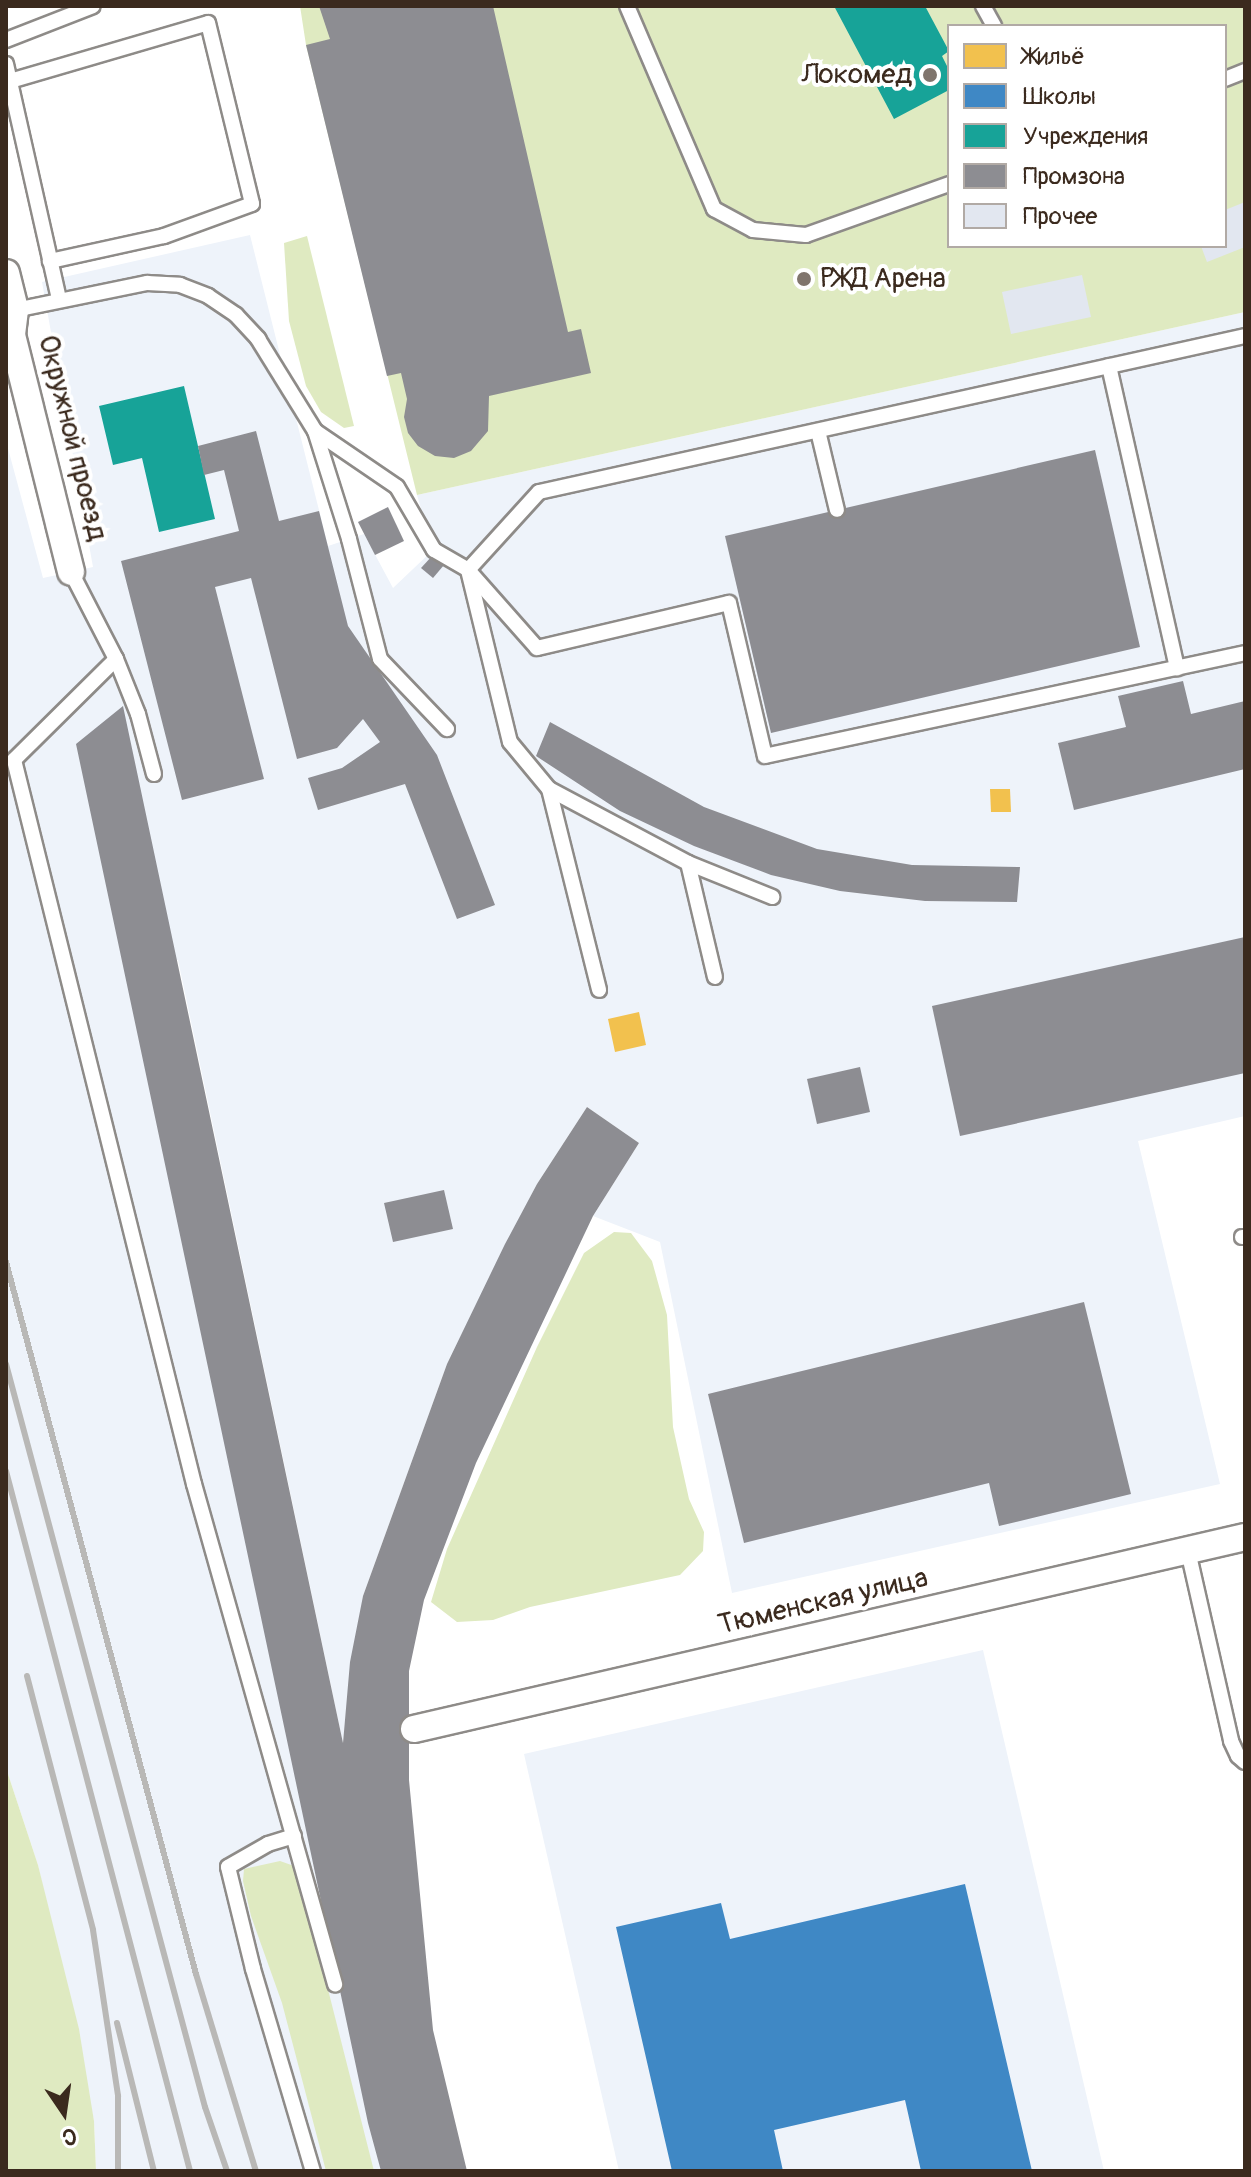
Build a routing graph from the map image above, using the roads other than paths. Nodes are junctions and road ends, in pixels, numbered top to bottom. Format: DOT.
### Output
graph roads {
  1 [pos="93,6"];
  2 [pos="627,6"];
  3 [pos="983,6"];
  4 [pos="993,24"];
  5 [pos="6,40"];
  6 [pos="6,64"];
  7 [pos="10,81"];
  8 [pos="947,185"];
  9 [pos="50,261"];
  10 [pos="6,273"];
  11 [pos="59,300"];
  12 [pos="11,327"];
  13 [pos="1245,336"];
  14 [pos="1109,366"];
  15 [pos="315,431"];
  16 [pos="818,431"];
  17 [pos="837,510"];
  18 [pos="468,570"];
  19 [pos="71,572"];
  20 [pos="1245,653"];
  21 [pos="116,659"];
  22 [pos="1177,668"];
  23 [pos="447,729"];
  24 [pos="154,774"];
  25 [pos="549,789"];
  26 [pos="688,863"];
  27 [pos="772,897"];
  28 [pos="715,977"];
  29 [pos="599,990"];
  30 [pos="1245,1537"];
  31 [pos="1188,1551"];
  32 [pos="414,1729"];
  33 [pos="1245,1762"];
  34 [pos="294,1836"];
  35 [pos="335,1984"];
  36 [pos="313,2171"];
  1 -- 5 [label="lane"];
  2 -- 8 [label="lane"];
  3 -- 4 [label="lane"];
  6 -- 7 [label="lane"];
  7 -- 9 [label="lane"];
  7 -- 9 [label="lane"];
  9 -- 11 [label="lane"];
  10 -- 12 [label="street, Окружной проезд"];
  11 -- 12 [label="lane"];
  11 -- 15 [label="lane"];
  12 -- 19 [label="street, Окружной проезд"];
  13 -- 14 [label="lane"];
  14 -- 16 [label="lane"];
  14 -- 22 [label="lane"];
  15 -- 18 [label="lane"];
  15 -- 23 [label="lane"];
  16 -- 17 [label="lane"];
  16 -- 18 [label="lane"];
  18 -- 22 [label="lane"];
  18 -- 25 [label="lane"];
  19 -- 21 [label="lane"];
  20 -- 22 [label="lane"];
  21 -- 24 [label="lane"];
  21 -- 34 [label="lane"];
  25 -- 26 [label="lane"];
  25 -- 29 [label="lane"];
  26 -- 27 [label="lane"];
  26 -- 28 [label="lane"];
  30 -- 31 [label="street, Тюменская улица"];
  31 -- 32 [label="street, Тюменская улица"];
  31 -- 33 [label="lane"];
  34 -- 35 [label="lane"];
  34 -- 36 [label="lane"];
}
